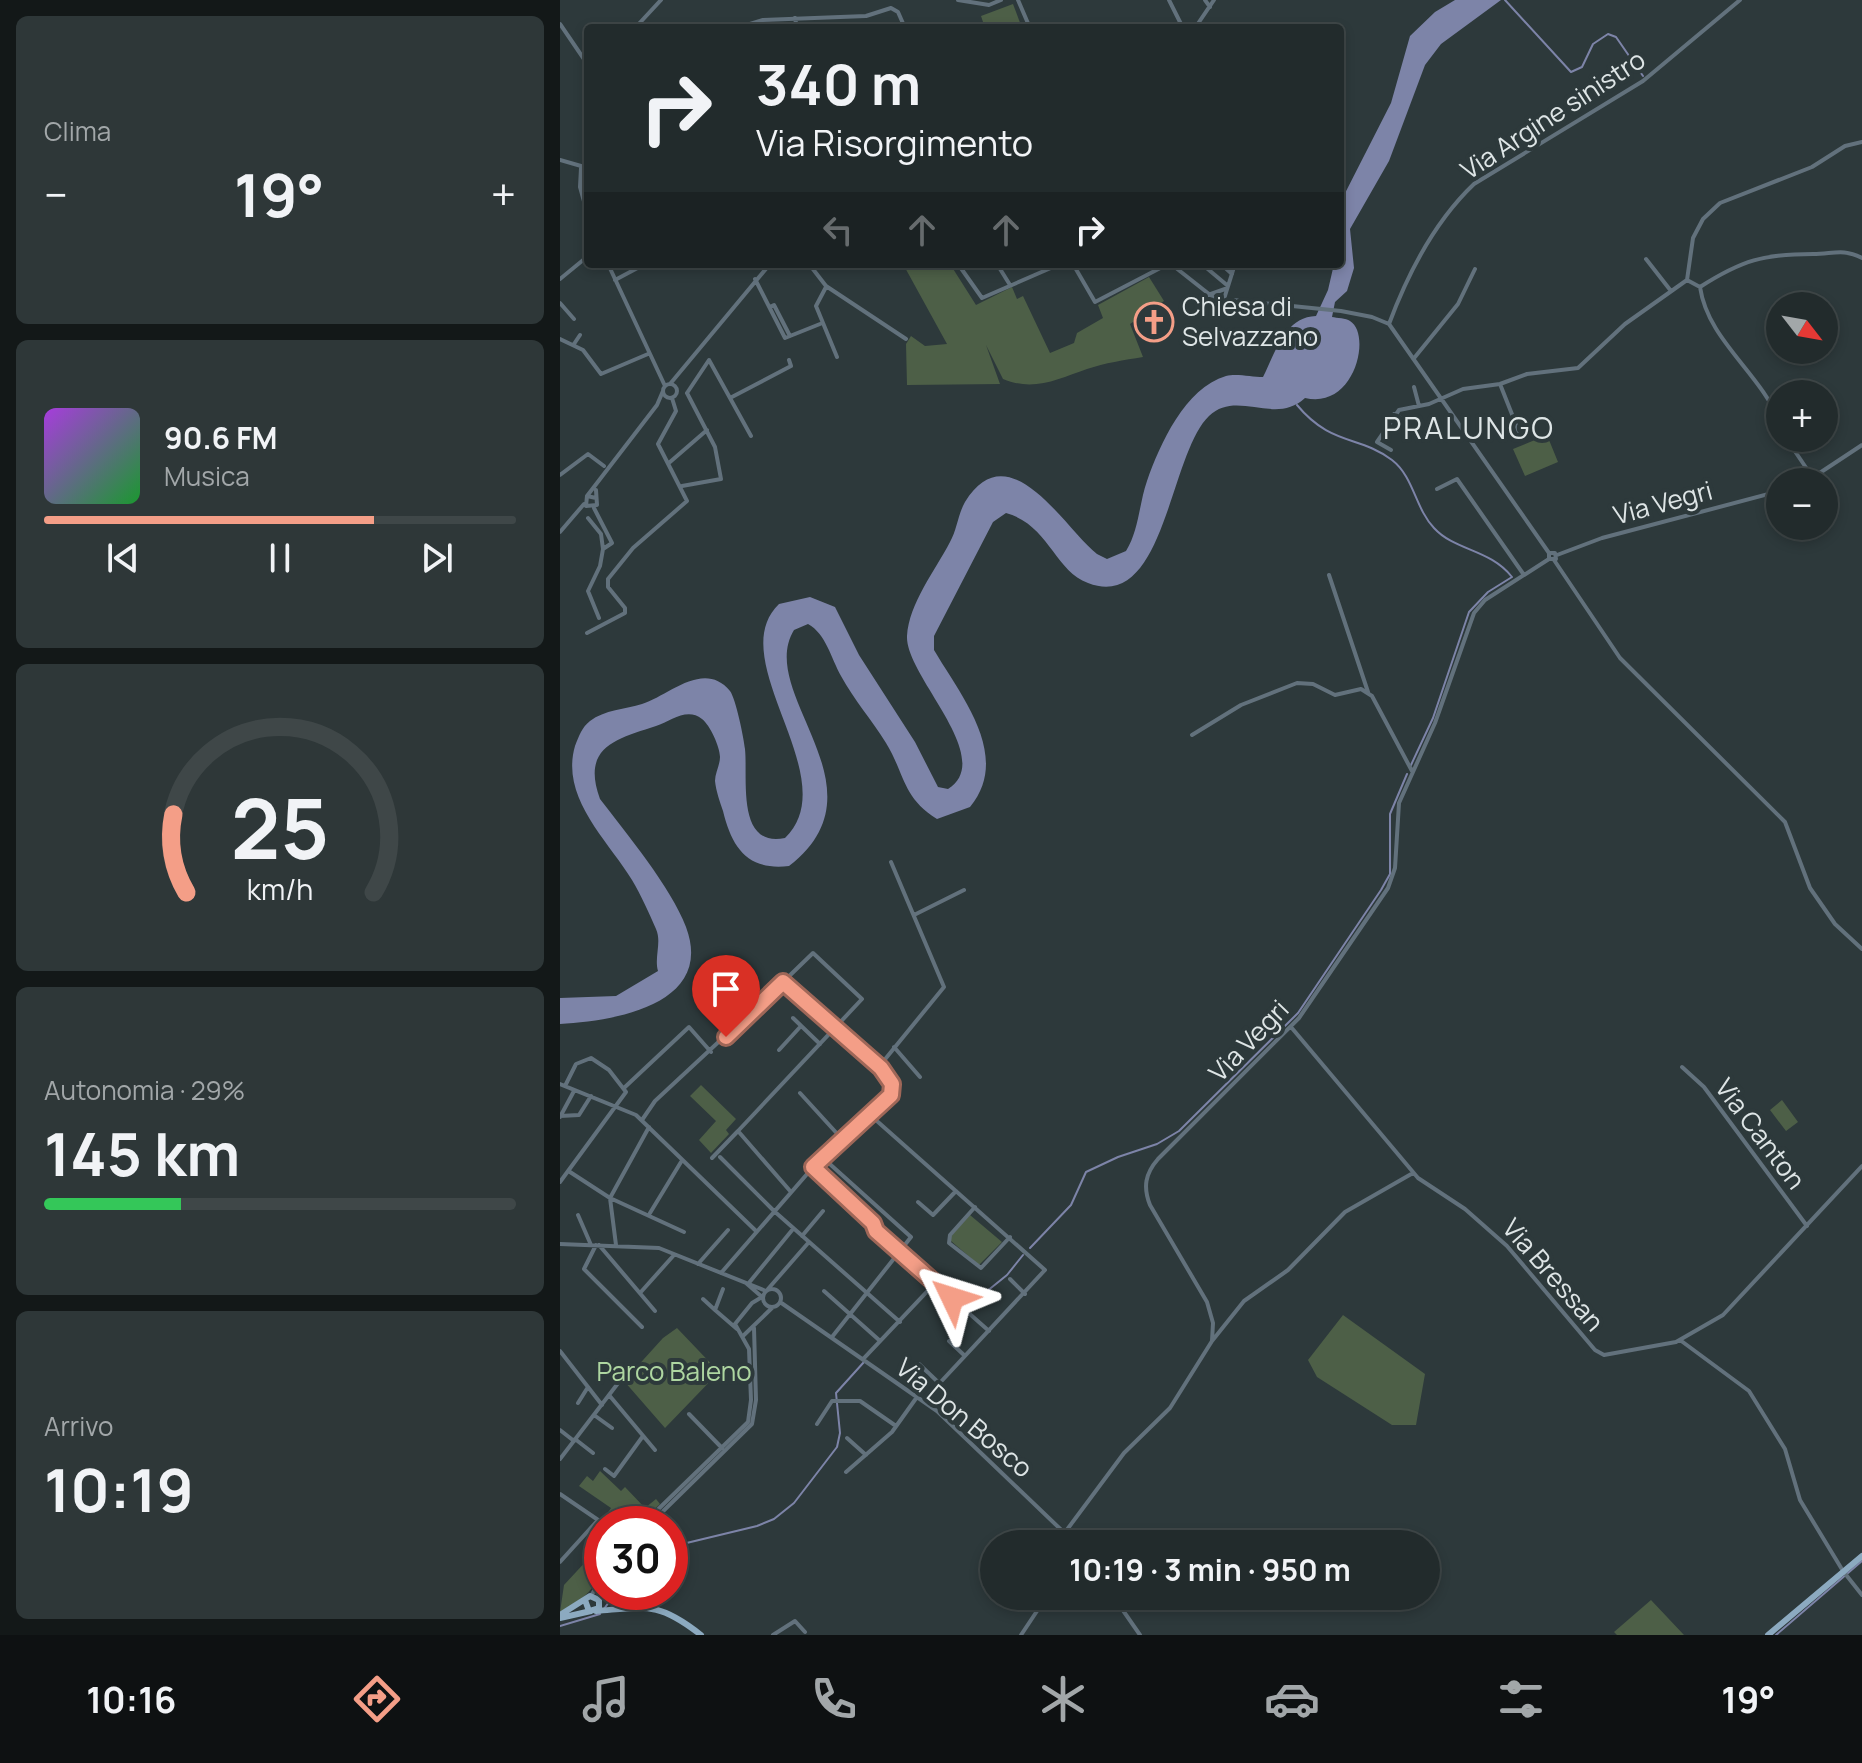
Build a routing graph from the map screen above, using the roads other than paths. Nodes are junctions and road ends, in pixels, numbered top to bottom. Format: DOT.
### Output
graph roads {
  1 [pos="661,0"];
  2 [pos="958,0"];
  3 [pos="1001,0"];
  4 [pos="1018,0"];
  5 [pos="1169,0"];
  6 [pos="1205,0"];
  7 [pos="1214,0"];
  8 [pos="1740,0"];
  9 [pos="1210,7"];
  10 [pos="795,18"];
  11 [pos="639,24"];
  12 [pos="750,24"];
  13 [pos="796,24"];
  14 [pos="903,24"];
  15 [pos="1028,24"];
  16 [pos="1181,24"];
  17 [pos="1198,24"];
  18 [pos="561,28"];
  19 [pos="584,60"];
  20 [pos="1862,142"];
  21 [pos="560,160"];
  22 [pos="581,168"];
  23 [pos="584,202"];
  24 [pos="1862,258"];
  25 [pos="584,259"];
  26 [pos="1646,259"];
  27 [pos="610,268"];
  28 [pos="638,268"];
  29 [pos="766,268"];
  30 [pos="812,268"];
  31 [pos="961,268"];
  32 [pos="999,268"];
  33 [pos="1050,268"];
  34 [pos="1075,268"];
  35 [pos="1161,268"];
  36 [pos="1174,268"];
  37 [pos="1207,268"];
  38 [pos="1225,268"];
  39 [pos="1234,268"];
  40 [pos="1475,269"];
  41 [pos="1232,274"];
  42 [pos="560,279"];
  43 [pos="755,279"];
  44 [pos="615,280"];
  45 [pos="1687,280"];
  46 [pos="1010,285"];
  47 [pos="826,286"];
  48 [pos="1228,286"];
  49 [pos="1700,287"];
  50 [pos="1222,291"];
  51 [pos="1671,291"];
  52 [pos="1205,295"];
  53 [pos="1217,299"];
  54 [pos="1224,299"];
  55 [pos="560,303"];
  56 [pos="574,319"];
  57 [pos="1387,323"];
  58 [pos="820,324"];
  59 [pos="580,335"];
  60 [pos="560,339"];
  61 [pos="906,339"];
  62 [pos="574,344"];
  63 [pos="648,354"];
  64 [pos="837,357"];
  65 [pos="1415,357"];
  66 [pos="789,360"];
  67 [pos="778,373"];
  68 [pos="680,374"];
  69 [pos="782,381"];
  70 [pos="1500,384"];
  71 [pos="666,387"];
  72 [pos="1414,387"];
  73 [pos="678,390"];
  74 [pos="687,393"];
  75 [pos="1766,395"];
  76 [pos="671,398"];
  77 [pos="730,398"];
  78 [pos="1443,398"];
  79 [pos="657,405"];
  80 [pos="1419,406"];
  81 [pos="1394,414"];
  82 [pos="1408,423"];
  83 [pos="707,430"];
  84 [pos="751,436"];
  85 [pos="1521,437"];
  86 [pos="1862,445"];
  87 [pos="1391,450"];
  88 [pos="670,462"];
  89 [pos="604,466"];
  90 [pos="1828,468"];
  91 [pos="560,475"];
  92 [pos="596,487"];
  93 [pos="681,487"];
  94 [pos="1437,489"];
  95 [pos="1766,495"];
  96 [pos="596,498"];
  97 [pos="588,504"];
  98 [pos="588,518"];
  99 [pos="562,523"];
  100 [pos="560,532"];
  101 [pos="603,549"];
  102 [pos="1552,557"];
  103 [pos="1329,575"];
  104 [pos="1524,575"];
  105 [pos="599,618"];
  106 [pos="587,633"];
  107 [pos="1368,692"];
  108 [pos="1192,735"];
  109 [pos="1412,771"];
  110 [pos="891,862"];
  111 [pos="964,890"];
  112 [pos="914,915"];
  113 [pos="1862,949"];
  114 [pos="783,982"];
  115 [pos="793,1018"];
  116 [pos="801,1026"];
  117 [pos="1291,1027"];
  118 [pos="833,1029"];
  119 [pos="820,1044"];
  120 [pos="894,1047"];
  121 [pos="779,1050"];
  122 [pos="711,1052"];
  123 [pos="1682,1067"];
  124 [pos="881,1068"];
  125 [pos="920,1077"];
  126 [pos="563,1085"];
  127 [pos="625,1087"];
  128 [pos="575,1090"];
  129 [pos="800,1093"];
  130 [pos="591,1096"];
  131 [pos="618,1108"];
  132 [pos="869,1114"];
  133 [pos="560,1116"];
  134 [pos="642,1120"];
  135 [pos="649,1127"];
  136 [pos="738,1131"];
  137 [pos="842,1139"];
  138 [pos="720,1157"];
  139 [pos="822,1157"];
  140 [pos="712,1158"];
  141 [pos="681,1162"];
  142 [pos="1862,1166"];
  143 [pos="813,1167"];
  144 [pos="570,1172"];
  145 [pos="1413,1173"];
  146 [pos="560,1182"];
  147 [pos="956,1190"];
  148 [pos="791,1192"];
  149 [pos="610,1198"];
  150 [pos="918,1202"];
  151 [pos="975,1207"];
  152 [pos="774,1211"];
  153 [pos="823,1211"];
  154 [pos="650,1213"];
  155 [pos="578,1215"];
  156 [pos="1807,1226"];
  157 [pos="793,1229"];
  158 [pos="728,1230"];
  159 [pos="755,1230"];
  160 [pos="684,1232"];
  161 [pos="802,1236"];
  162 [pos="586,1237"];
  163 [pos="1010,1237"];
  164 [pos="809,1242"];
  165 [pos="560,1244"];
  166 [pos="583,1245"];
  167 [pos="595,1245"];
  168 [pos="616,1245"];
  169 [pos="899,1251"];
  170 [pos="674,1255"];
  171 [pos="697,1264"];
  172 [pos="721,1273"];
  173 [pos="1010,1279"];
  174 [pos="778,1280"];
  175 [pos="935,1283"];
  176 [pos="749,1285"];
  177 [pos="723,1289"];
  178 [pos="767,1290"];
  179 [pos="777,1290"];
  180 [pos="824,1291"];
  181 [pos="640,1293"];
  182 [pos="867,1293"];
  183 [pos="1025,1294"];
  184 [pos="762,1297"];
  185 [pos="703,1299"];
  186 [pos="780,1302"];
  187 [pos="752,1303"];
  188 [pos="774,1307"];
  189 [pos="715,1310"];
  190 [pos="655,1311"];
  191 [pos="850,1314"];
  192 [pos="722,1317"];
  193 [pos="737,1320"];
  194 [pos="900,1322"];
  195 [pos="642,1327"];
  196 [pos="754,1328"];
  197 [pos="737,1329"];
  198 [pos="989,1331"];
  199 [pos="744,1335"];
  200 [pos="832,1337"];
  201 [pos="879,1340"];
  202 [pos="1680,1340"];
  203 [pos="949,1341"];
  204 [pos="1212,1341"];
  205 [pos="560,1351"];
  206 [pos="965,1356"];
  207 [pos="863,1358"];
  208 [pos="919,1364"];
  209 [pos="622,1378"];
  210 [pos="939,1383"];
  211 [pos="588,1387"];
  212 [pos="609,1395"];
  213 [pos="917,1397"];
  214 [pos="923,1401"];
  215 [pos="578,1403"];
  216 [pos="602,1405"];
  217 [pos="689,1414"];
  218 [pos="594,1415"];
  219 [pos="817,1424"];
  220 [pos="896,1426"];
  221 [pos="612,1428"];
  222 [pos="560,1430"];
  223 [pos="643,1436"];
  224 [pos="847,1438"];
  225 [pos="575,1440"];
  226 [pos="655,1450"];
  227 [pos="725,1451"];
  228 [pos="593,1453"];
  229 [pos="866,1455"];
  230 [pos="560,1459"];
  231 [pos="605,1469"];
  232 [pos="846,1472"];
  233 [pos="560,1494"];
  234 [pos="663,1506"];
  235 [pos="668,1506"];
  236 [pos="584,1510"];
  237 [pos="1065,1530"];
  238 [pos="1067,1530"];
  239 [pos="584,1535"];
  240 [pos="1862,1556"];
  241 [pos="560,1562"];
  242 [pos="1845,1574"];
  243 [pos="1862,1595"];
  244 [pos="584,1601"];
  245 [pos="589,1610"];
  246 [pos="658,1610"];
  247 [pos="1038,1610"];
  248 [pos="1123,1610"];
  249 [pos="560,1617"];
  250 [pos="805,1632"];
  251 [pos="701,1635"];
  252 [pos="773,1635"];
  253 [pos="1021,1635"];
  254 [pos="1140,1635"];
  255 [pos="1768,1635"];
  1 -- 11 [label="street"];
  2 -- 3 [label="street"];
  4 -- 15 [label="street"];
  5 -- 16 [label="street"];
  6 -- 9 [label="street"];
  7 -- 9 [label="street"];
  8 -- 57 [label="street, Via Argine sinistro"];
  9 -- 17 [label="street"];
  10 -- 12 [label="street"];
  10 -- 13 [label="street"];
  10 -- 14 [label="street"];
  18 -- 19 [label="street"];
  20 -- 45 [label="street"];
  21 -- 22 [label="street"];
  22 -- 23 [label="street"];
  24 -- 49 [label="street"];
  25 -- 42 [label="street"];
  26 -- 51 [label="street"];
  27 -- 44 [label="street"];
  28 -- 44 [label="street"];
  29 -- 43 [label="street"];
  30 -- 47 [label="street"];
  31 -- 46 [label="street"];
  32 -- 46 [label="street"];
  33 -- 46 [label="street"];
  34 -- 35 [label="street"];
  36 -- 52 [label="street"];
  37 -- 48 [label="street"];
  38 -- 41 [label="street"];
  39 -- 41 [label="street"];
  40 -- 65 [label="street"];
  41 -- 48 [label="street"];
  43 -- 58 [label="street"];
  43 -- 68 [label="street"];
  44 -- 63 [label="street"];
  45 -- 49 [label="street"];
  45 -- 51 [label="street"];
  47 -- 61 [label="street"];
  47 -- 64 [label="street"];
  48 -- 50 [label="street"];
  48 -- 54 [label="street"];
  49 -- 75 [label="street"];
  50 -- 52 [label="street"];
  50 -- 53 [label="street"];
  51 -- 70 [label="street"];
  52 -- 53 [label="street"];
  53 -- 54 [label="street"];
  54 -- 57 [label="street"];
  55 -- 56 [label="street"];
  57 -- 65 [label="street"];
  59 -- 62 [label="street"];
  60 -- 62 [label="street"];
  62 -- 63 [label="street"];
  63 -- 71 [label="street"];
  65 -- 78 [label="street"];
  66 -- 67 [label="street"];
  67 -- 69 [label="street"];
  67 -- 77 [label="street"];
  68 -- 71 [label="street"];
  68 -- 73 [label="street"];
  70 -- 78 [label="street"];
  70 -- 85 [label="street"];
  71 -- 73 [label="street"];
  71 -- 76 [label="street"];
  71 -- 79 [label="street"];
  72 -- 80 [label="street"];
  73 -- 74 [label="street"];
  73 -- 76 [label="street"];
  74 -- 77 [label="street"];
  74 -- 83 [label="street"];
  76 -- 79 [label="street"];
  76 -- 88 [label="street"];
  77 -- 84 [label="street"];
  78 -- 80 [label="street"];
  78 -- 102 [label="street"];
  79 -- 92 [label="street"];
  80 -- 81 [label="street"];
  81 -- 82 [label="street"];
  81 -- 87 [label="street"];
  83 -- 88 [label="street"];
  83 -- 93 [label="street"];
  86 -- 90 [label="street"];
  88 -- 93 [label="street"];
  89 -- 91 [label="street"];
  92 -- 96 [label="street"];
  92 -- 97 [label="street"];
  93 -- 106 [label="street"];
  94 -- 104 [label="street"];
  95 -- 102 [label="street, Via Vegri"];
  96 -- 97 [label="street"];
  96 -- 97 [label="street"];
  97 -- 99 [label="street"];
  97 -- 101 [label="street"];
  98 -- 101 [label="street"];
  99 -- 100 [label="street"];
  101 -- 105 [label="street"];
  102 -- 104 [label="street, Via Vegri"];
  102 -- 113 [label="street"];
  103 -- 107 [label="street"];
  104 -- 109 [label="street, Via Vegri"];
  107 -- 108 [label="street"];
  107 -- 109 [label="street"];
  109 -- 117 [label="street, Via Vegri"];
  110 -- 112 [label="street"];
  111 -- 112 [label="street"];
  112 -- 120 [label="street"];
  114 -- 118 [label="street"];
  114 -- 118 [label="street"];
  114 -- 122 [label="street"];
  115 -- 116 [label="street"];
  116 -- 119 [label="street"];
  116 -- 121 [label="street"];
  117 -- 145 [label="street, Via Bressan"];
  117 -- 204 [label="street, Via Vegri"];
  118 -- 119 [label="street"];
  118 -- 124 [label="street"];
  119 -- 136 [label="street"];
  120 -- 124 [label="street"];
  120 -- 125 [label="street"];
  122 -- 127 [label="street"];
  122 -- 134 [label="street"];
  123 -- 156 [label="street, Via Canton"];
  124 -- 132 [label="street"];
  126 -- 127 [label="street"];
  126 -- 128 [label="street"];
  127 -- 131 [label="street"];
  128 -- 130 [label="street"];
  128 -- 133 [label="street"];
  129 -- 137 [label="street"];
  130 -- 131 [label="street"];
  130 -- 133 [label="street"];
  131 -- 134 [label="street"];
  131 -- 144 [label="street"];
  132 -- 137 [label="street"];
  132 -- 147 [label="street"];
  134 -- 135 [label="street"];
  135 -- 141 [label="street"];
  135 -- 149 [label="street"];
  136 -- 140 [label="street"];
  136 -- 148 [label="street"];
  137 -- 139 [label="street"];
  138 -- 152 [label="street"];
  139 -- 143 [label="street"];
  139 -- 169 [label="street"];
  141 -- 154 [label="street"];
  141 -- 159 [label="street"];
  142 -- 156 [label="street, Via Canton"];
  143 -- 148 [label="street"];
  143 -- 169 [label="street"];
  144 -- 146 [label="street"];
  144 -- 149 [label="street"];
  145 -- 202 [label="street, Via Bressan"];
  145 -- 204 [label="street"];
  147 -- 150 [label="street"];
  147 -- 151 [label="street"];
  148 -- 152 [label="street"];
  149 -- 154 [label="street"];
  149 -- 168 [label="street"];
  151 -- 163 [label="street"];
  151 -- 163 [label="street"];
  152 -- 157 [label="street"];
  152 -- 159 [label="street"];
  153 -- 161 [label="street"];
  154 -- 160 [label="street"];
  155 -- 162 [label="street"];
  156 -- 202 [label="street, Via Canton"];
  157 -- 161 [label="street"];
  157 -- 176 [label="street"];
  158 -- 171 [label="street"];
  159 -- 172 [label="street"];
  161 -- 164 [label="street"];
  162 -- 166 [label="street"];
  162 -- 167 [label="street"];
  163 -- 183 [label="street"];
  164 -- 174 [label="street"];
  164 -- 182 [label="street"];
  165 -- 166 [label="street"];
  166 -- 167 [label="street"];
  167 -- 168 [label="street"];
  167 -- 181 [label="street"];
  167 -- 195 [label="street"];
  168 -- 170 [label="street"];
  169 -- 175 [label="street"];
  169 -- 182 [label="street"];
  170 -- 171 [label="street"];
  170 -- 181 [label="street"];
  171 -- 172 [label="street"];
  172 -- 176 [label="street"];
  173 -- 183 [label="street"];
  174 -- 178 [label="street"];
  174 -- 179 [label="street"];
  175 -- 194 [label="street"];
  175 -- 198 [label="street"];
  176 -- 178 [label="street"];
  176 -- 184 [label="street"];
  176 -- 187 [label="street"];
  177 -- 189 [label="street"];
  178 -- 179 [label="street"];
  178 -- 184 [label="street"];
  179 -- 186 [label="street"];
  180 -- 191 [label="street"];
  181 -- 190 [label="street"];
  182 -- 191 [label="street"];
  182 -- 194 [label="street"];
  183 -- 198 [label="street"];
  184 -- 187 [label="street"];
  184 -- 188 [label="street"];
  185 -- 189 [label="street"];
  186 -- 188 [label="street"];
  186 -- 200 [label="street, Via Don Bosco"];
  187 -- 193 [label="street"];
  188 -- 196 [label="street"];
  189 -- 192 [label="street"];
  191 -- 200 [label="street"];
  191 -- 201 [label="street"];
  192 -- 193 [label="street"];
  192 -- 197 [label="street"];
  193 -- 197 [label="street"];
  194 -- 201 [label="street"];
  196 -- 199 [label="street"];
  196 -- 227 [label="street"];
  197 -- 199 [label="street"];
  198 -- 206 [label="street"];
  199 -- 227 [label="street"];
  200 -- 207 [label="street, Via Don Bosco"];
  201 -- 207 [label="street"];
  202 -- 242 [label="street"];
  203 -- 206 [label="street"];
  204 -- 238 [label="street"];
  205 -- 211 [label="street"];
  206 -- 210 [label="street"];
  207 -- 213 [label="street, Via Don Bosco"];
  208 -- 210 [label="street"];
  209 -- 212 [label="street"];
  210 -- 214 [label="street"];
  211 -- 215 [label="street"];
  211 -- 216 [label="street"];
  212 -- 216 [label="street"];
  212 -- 223 [label="street"];
  213 -- 214 [label="street, Via Don Bosco"];
  213 -- 220 [label="street"];
  214 -- 237 [label="street, Via Don Bosco"];
  216 -- 218 [label="street"];
  217 -- 227 [label="street"];
  218 -- 221 [label="street"];
  218 -- 225 [label="street"];
  219 -- 220 [label="street"];
  220 -- 229 [label="street"];
  222 -- 225 [label="street"];
  223 -- 226 [label="street"];
  223 -- 231 [label="street"];
  224 -- 229 [label="street"];
  225 -- 228 [label="street"];
  225 -- 230 [label="street"];
  227 -- 234 [label="street"];
  227 -- 235 [label="street"];
  229 -- 232 [label="street"];
  233 -- 236 [label="street"];
  239 -- 241 [label="street"];
  240 -- 242 [label="main road"];
  242 -- 243 [label="street"];
  242 -- 255 [label="main road"];
  244 -- 249 [label="main road"];
  245 -- 249 [label="main road"];
  246 -- 251 [label="main road"];
  247 -- 253 [label="street"];
  248 -- 254 [label="street"];
  250 -- 252 [label="street"];
}
